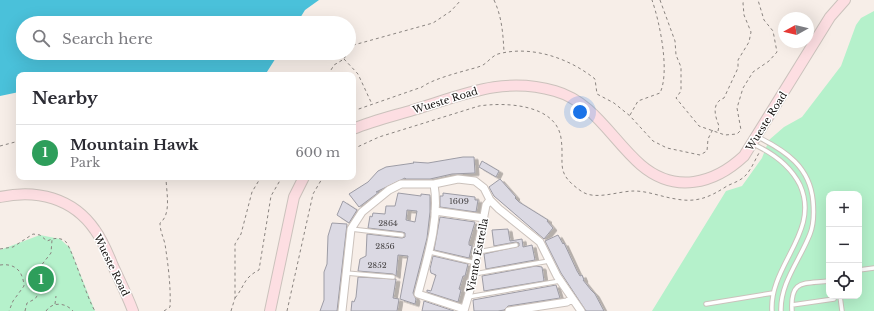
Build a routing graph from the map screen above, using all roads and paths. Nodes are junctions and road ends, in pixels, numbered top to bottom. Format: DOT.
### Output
graph roads {
  1 [pos="461,0"];
  2 [pos="494,0"];
  3 [pos="652,0"];
  4 [pos="660,0"];
  5 [pos="744,0"];
  6 [pos="758,0"];
  7 [pos="846,0"];
  8 [pos="356,44"];
  9 [pos="504,53"];
  10 [pos="342,60"];
  11 [pos="345,60"];
  12 [pos="330,72"];
  13 [pos="372,103"];
  14 [pos="630,116"];
  15 [pos="356,129"];
  16 [pos="718,131"];
  17 [pos="16,142"];
  18 [pos="756,144"];
  19 [pos="0,146"];
  20 [pos="356,148"];
  21 [pos="166,180"];
  22 [pos="259,180"];
  23 [pos="280,180"];
  24 [pos="302,180"];
  25 [pos="321,180"];
  26 [pos="434,184"];
  27 [pos="0,197"];
  28 [pos="490,200"];
  29 [pos="434,212"];
  30 [pos="484,218"];
  31 [pos="351,229"];
  32 [pos="402,235"];
  33 [pos="52,239"];
  34 [pos="516,245"];
  35 [pos="0,249"];
  36 [pos="428,251"];
  37 [pos="478,252"];
  38 [pos="550,261"];
  39 [pos="476,262"];
  40 [pos="0,265"];
  41 [pos="874,268"];
  42 [pos="862,270"];
  43 [pos="346,273"];
  44 [pos="474,274"];
  45 [pos="392,277"];
  46 [pos="561,281"];
  47 [pos="826,281"];
  48 [pos="773,293"];
  49 [pos="56,296"];
  50 [pos="468,297"];
  51 [pos="235,298"];
  52 [pos="572,298"];
  53 [pos="834,299"];
  54 [pos="840,299"];
  55 [pos="706,304"];
  56 [pos="55,305"];
  57 [pos="792,305"];
  58 [pos="464,310"];
  59 [pos="9,311"];
  60 [pos="25,311"];
  61 [pos="46,311"];
  62 [pos="74,311"];
  63 [pos="95,311"];
  64 [pos="133,311"];
  65 [pos="165,311"];
  66 [pos="231,311"];
  67 [pos="270,311"];
  68 [pos="288,311"];
  69 [pos="342,311"];
  70 [pos="513,311"];
  71 [pos="581,311"];
  72 [pos="772,311"];
  73 [pos="780,311"];
  74 [pos="792,311"];
  75 [pos="842,311"];
  1 -- 8 [label="path"];
  2 -- 9 [label="path"];
  3 -- 14 [label="path"];
  4 -- 16 [label="path"];
  5 -- 16 [label="path"];
  6 -- 16 [label="path"];
  7 -- 18 [label="street, Wueste Road"];
  10 -- 12 [label="path"];
  11 -- 13 [label="path"];
  15 -- 18 [label="street, Wueste Road"];
  17 -- 19 [label="path"];
  18 -- 20 [label="path"];
  18 -- 48 [label="lane"];
  18 -- 73 [label="lane"];
  21 -- 65 [label="path"];
  22 -- 51 [label="path"];
  23 -- 51 [label="path"];
  24 -- 67 [label="street"];
  25 -- 68 [label="path"];
  26 -- 28 [label="street"];
  26 -- 29 [label="street"];
  26 -- 31 [label="street"];
  27 -- 64 [label="street, Wueste Road"];
  28 -- 30 [label="street, Viento Estrella"];
  28 -- 38 [label="street"];
  29 -- 30 [label="street"];
  29 -- 36 [label="street"];
  30 -- 37 [label="street, Viento Estrella"];
  31 -- 32 [label="lane"];
  31 -- 43 [label="street"];
  33 -- 35 [label="path"];
  33 -- 60 [label="path"];
  33 -- 63 [label="path"];
  34 -- 37 [label="lane"];
  36 -- 39 [label="lane"];
  36 -- 58 [label="street"];
  37 -- 39 [label="street, Viento Estrella"];
  38 -- 44 [label="lane"];
  38 -- 46 [label="street"];
  39 -- 44 [label="street, Viento Estrella"];
  40 -- 59 [label="path"];
  41 -- 42 [label="lane"];
  43 -- 45 [label="lane"];
  43 -- 69 [label="street"];
  44 -- 50 [label="street, Viento Estrella"];
  46 -- 50 [label="lane"];
  46 -- 52 [label="street"];
  47 -- 57 [label="lane"];
  48 -- 55 [label="lane"];
  48 -- 72 [label="lane"];
  49 -- 56 [label="path"];
  50 -- 58 [label="street, Viento Estrella"];
  51 -- 66 [label="path"];
  52 -- 70 [label="street"];
  52 -- 71 [label="street"];
  53 -- 57 [label="lane"];
  54 -- 75 [label="lane"];
  56 -- 61 [label="path"];
  56 -- 62 [label="path"];
  57 -- 74 [label="lane"];
}
